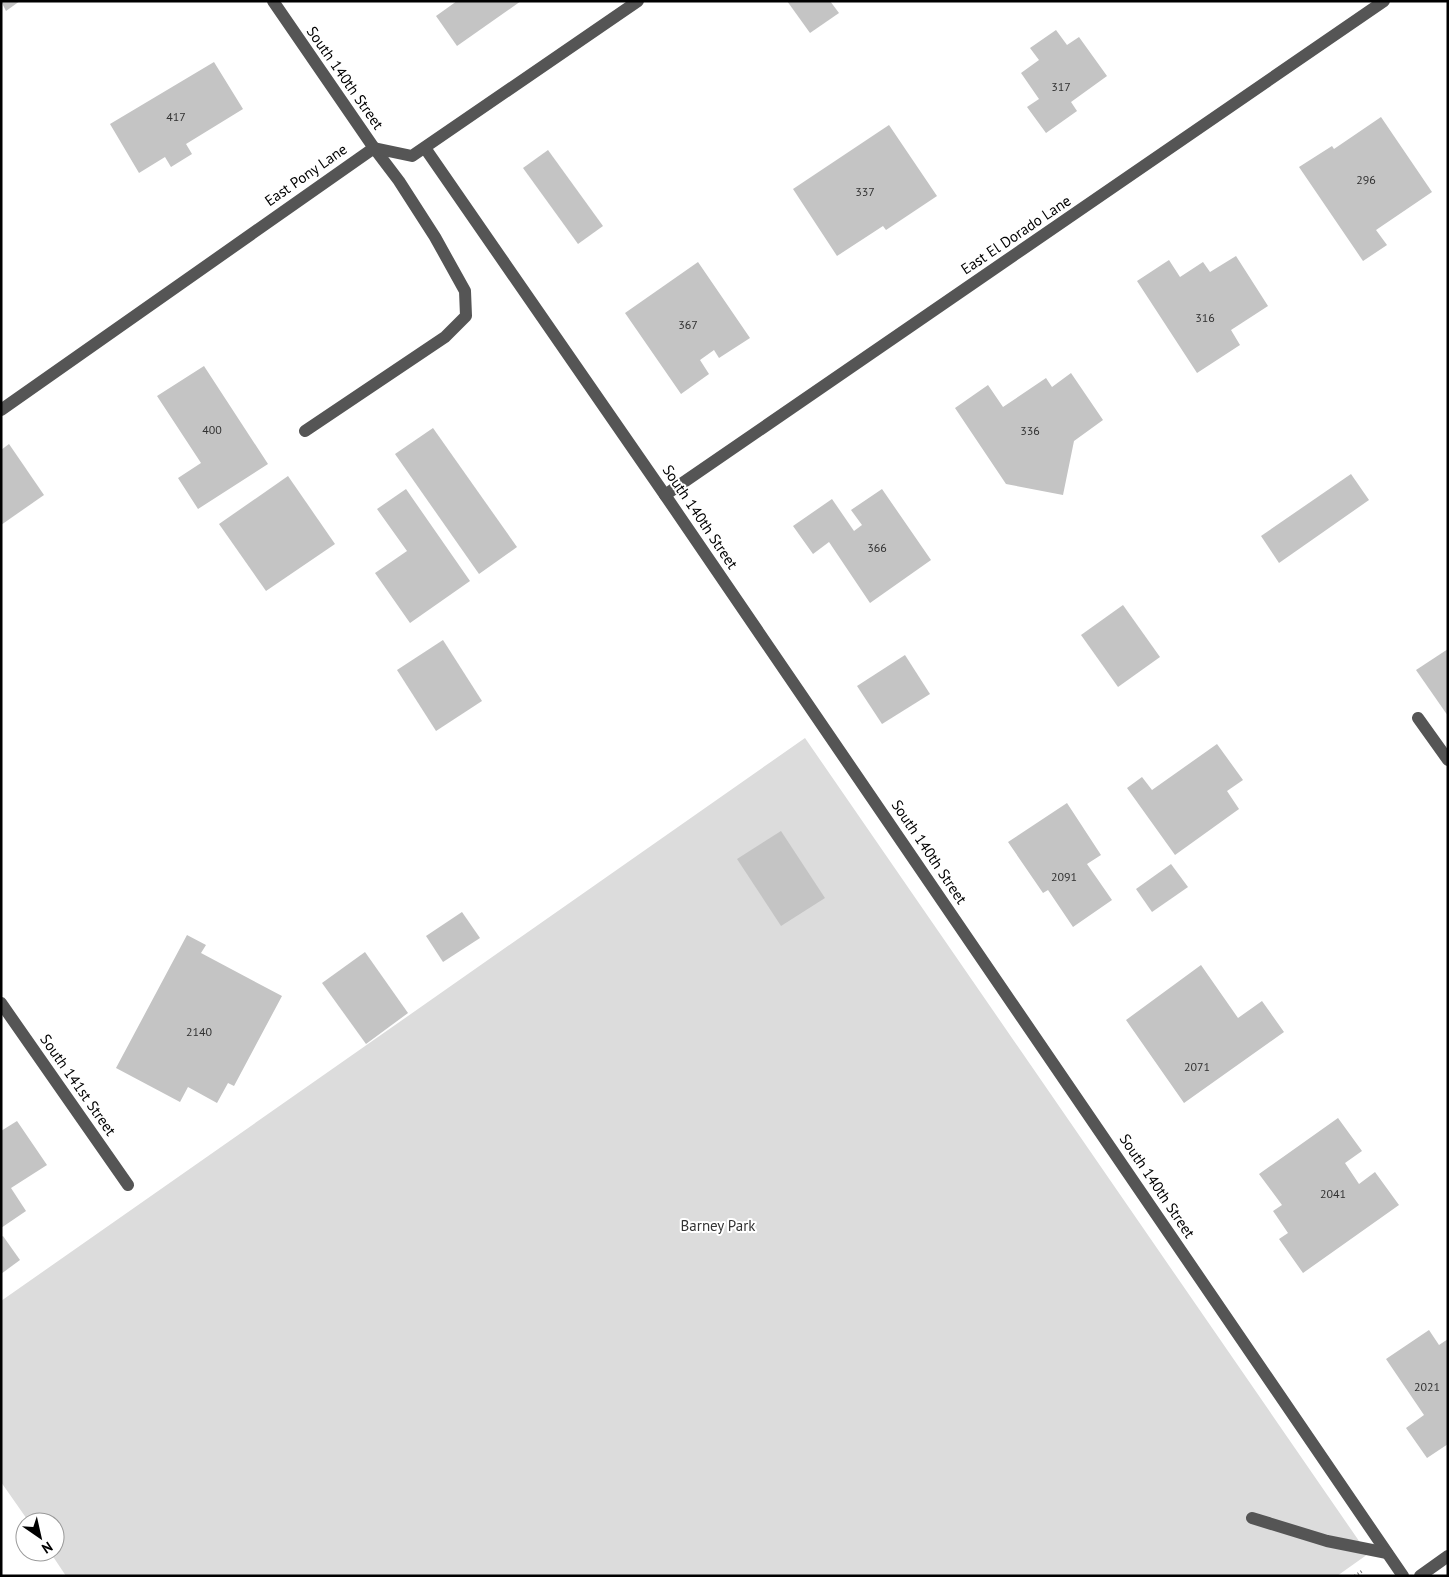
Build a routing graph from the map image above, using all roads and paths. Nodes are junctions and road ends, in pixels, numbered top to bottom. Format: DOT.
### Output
graph roads {
  1 [pos="273,1"];
  2 [pos="638,1"];
  3 [pos="1384,1"];
  4 [pos="374,148"];
  5 [pos="425,148"];
  6 [pos="1,410"];
  7 [pos="305,431"];
  8 [pos="666,495"];
  9 [pos="1418,718"];
  10 [pos="1448,760"];
  11 [pos="1,1003"];
  12 [pos="128,1185"];
  13 [pos="1252,1518"];
  14 [pos="1387,1553"];
  15 [pos="1448,1556"];
  16 [pos="1403,1576"];
  17 [pos="1420,1576"];
  1 -- 4 [label="street, South 140th Street"];
  2 -- 5 [label="street"];
  3 -- 8 [label="street, East El Dorado Lane"];
  4 -- 5 [label="street"];
  4 -- 6 [label="street, East Pony Lane"];
  4 -- 7 [label="street, South 140th Street"];
  5 -- 8 [label="street, South 140th Street"];
  8 -- 14 [label="street, South 140th Street"];
  9 -- 10 [label="street"];
  11 -- 12 [label="street, South 141st Street"];
  13 -- 14 [label="street"];
  14 -- 16 [label="street, South 140th Street"];
  15 -- 17 [label="street"];
}
